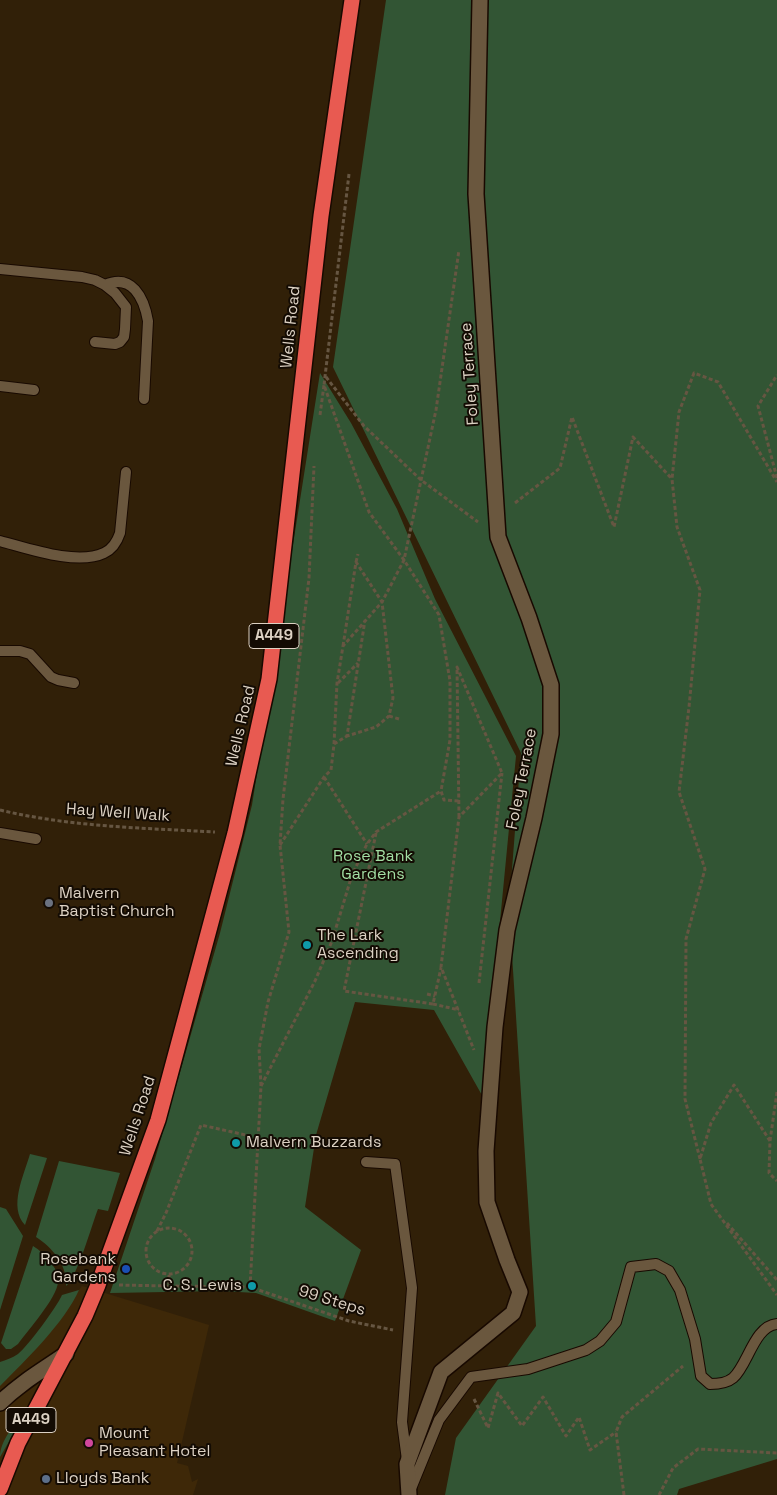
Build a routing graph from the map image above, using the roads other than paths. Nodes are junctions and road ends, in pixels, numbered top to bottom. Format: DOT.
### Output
graph roads {
  1 [pos="352,0"];
  2 [pos="480,0"];
  3 [pos="0,269"];
  4 [pos="105,285"];
  5 [pos="95,342"];
  6 [pos="0,386"];
  7 [pos="34,390"];
  8 [pos="144,399"];
  9 [pos="126,472"];
  10 [pos="0,541"];
  11 [pos="0,651"];
  12 [pos="74,683"];
  13 [pos="0,833"];
  14 [pos="36,839"];
  15 [pos="366,1162"];
  16 [pos="777,1324"];
  17 [pos="66,1354"];
  18 [pos="0,1403"];
  19 [pos="407,1464"];
  20 [pos="0,1489"];
  21 [pos="409,1495"];
  1 -- 17 [label="highway, Wells Road / A449"];
  2 -- 19 [label="street, Foley Terrace"];
  3 -- 4 [label="lane"];
  4 -- 5 [label="lane"];
  4 -- 8 [label="lane"];
  6 -- 7 [label="lane"];
  9 -- 10 [label="lane"];
  11 -- 12 [label="lane"];
  13 -- 14 [label="lane"];
  15 -- 19 [label="lane"];
  16 -- 21 [label="lane"];
  17 -- 18 [label="street"];
  17 -- 20 [label="highway, A449"];
  19 -- 21 [label="street"];
}
